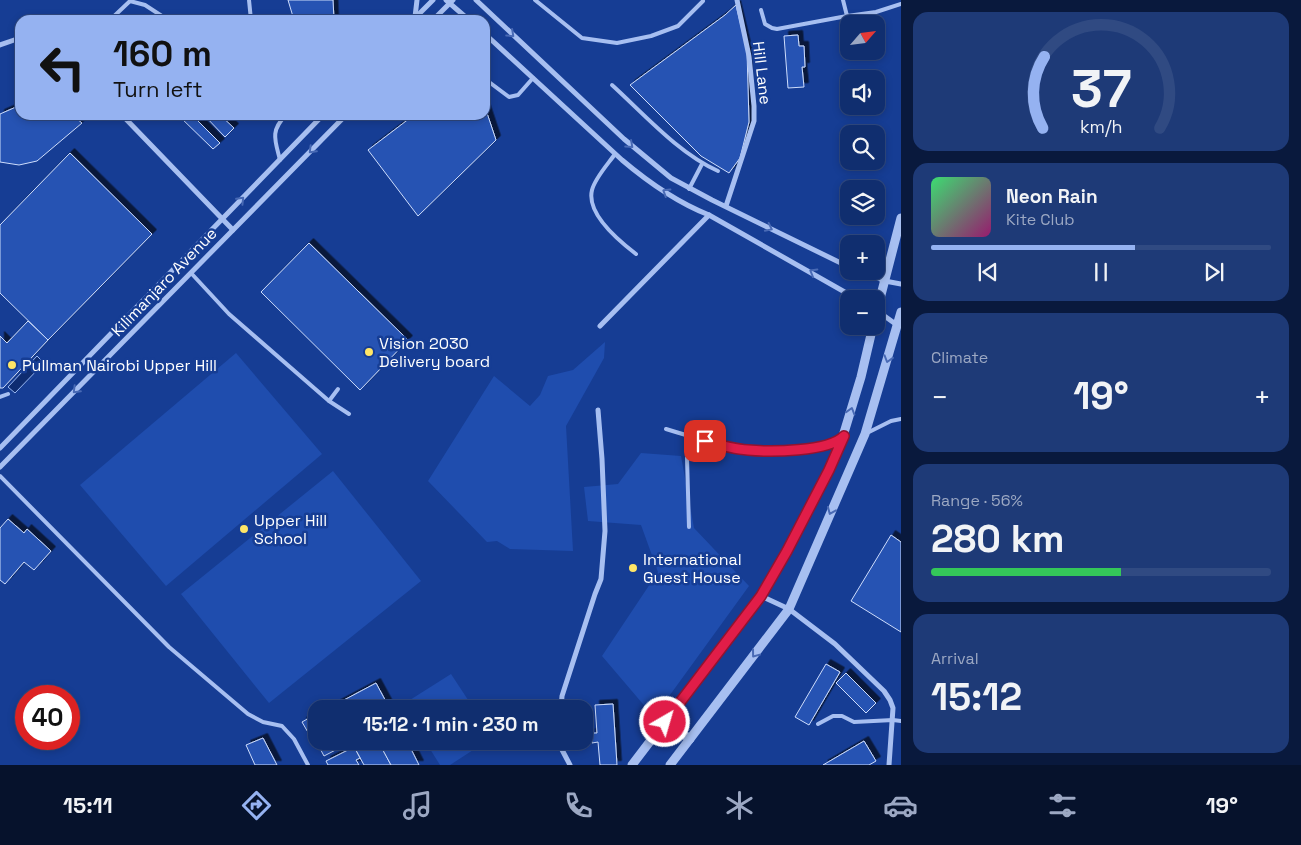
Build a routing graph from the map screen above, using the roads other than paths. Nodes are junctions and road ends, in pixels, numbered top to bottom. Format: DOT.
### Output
graph roads {
  1 [pos="249,0"];
  2 [pos="417,0"];
  3 [pos="433,0"];
  4 [pos="476,0"];
  5 [pos="535,0"];
  6 [pos="737,0"];
  7 [pos="843,0"];
  8 [pos="449,1"];
  9 [pos="703,1"];
  10 [pos="901,4"];
  11 [pos="761,10"];
  12 [pos="115,15"];
  13 [pos="160,15"];
  14 [pos="250,15"];
  15 [pos="415,15"];
  16 [pos="418,15"];
  17 [pos="437,15"];
  18 [pos="464,15"];
  19 [pos="847,15"];
  20 [pos="854,15"];
  21 [pos="840,18"];
  22 [pos="490,39"];
  23 [pos="15,40"];
  24 [pos="0,45"];
  25 [pos="533,78"];
  26 [pos="490,83"];
  27 [pos="612,85"];
  28 [pos="127,120"];
  29 [pos="280,120"];
  30 [pos="316,120"];
  31 [pos="341,120"];
  32 [pos="615,154"];
  33 [pos="280,160"];
  34 [pos="702,164"];
  35 [pos="718,171"];
  36 [pos="689,188"];
  37 [pos="726,206"];
  38 [pos="709,215"];
  39 [pos="901,218"];
  40 [pos="222,220"];
  41 [pos="233,230"];
  42 [pos="636,254"];
  43 [pos="840,263"];
  44 [pos="191,273"];
  45 [pos="885,281"];
  46 [pos="901,284"];
  47 [pos="841,290"];
  48 [pos="883,290"];
  49 [pos="901,312"];
  50 [pos="885,317"];
  51 [pos="600,326"];
  52 [pos="898,326"];
  53 [pos="871,335"];
  54 [pos="338,389"];
  55 [pos="8,394"];
  56 [pos="0,397"];
  57 [pos="329,401"];
  58 [pos="598,410"];
  59 [pos="349,414"];
  60 [pos="901,419"];
  61 [pos="666,429"];
  62 [pos="865,434"];
  63 [pos="844,436"];
  64 [pos="705,441"];
  65 [pos="0,448"];
  66 [pos="0,467"];
  67 [pos="0,476"];
  68 [pos="689,527"];
  69 [pos="761,596"];
  70 [pos="789,608"];
  71 [pos="562,700"];
  72 [pos="893,720"];
  73 [pos="901,721"];
  74 [pos="665,722"];
  75 [pos="818,724"];
  76 [pos="690,739"];
  77 [pos="562,750"];
  78 [pos="308,765"];
  79 [pos="570,765"];
  80 [pos="632,765"];
  81 [pos="670,765"];
  82 [pos="889,765"];
  1 -- 14 [label="lane"];
  2 -- 15 [label="street"];
  3 -- 16 [label="street"];
  4 -- 36 [label="street, one-way"];
  5 -- 9 [label="lane"];
  6 -- 37 [label="street, Hill Lane"];
  7 -- 19 [label="lane"];
  8 -- 17 [label="street"];
  8 -- 18 [label="street"];
  10 -- 20 [label="lane"];
  11 -- 21 [label="lane"];
  12 -- 13 [label="lane"];
  22 -- 25 [label="street"];
  23 -- 24 [label="street"];
  25 -- 26 [label="lane"];
  25 -- 32 [label="street"];
  27 -- 34 [label="lane"];
  28 -- 40 [label="street"];
  29 -- 33 [label="lane"];
  30 -- 33 [label="street, Kilimanjaro Avenue"];
  31 -- 41 [label="street, Kilimanjaro Avenue, one-way"];
  38 -- 32 [label="street, one-way"];
  32 -- 42 [label="lane"];
  40 -- 33 [label="street, Kilimanjaro Avenue, one-way"];
  34 -- 35 [label="lane"];
  34 -- 36 [label="lane"];
  36 -- 37 [label="street"];
  37 -- 43 [label="street, one-way"];
  47 -- 38 [label="street, one-way"];
  38 -- 51 [label="street"];
  39 -- 45 [label="street"];
  40 -- 41 [label="street"];
  40 -- 65 [label="street, Kilimanjaro Avenue"];
  41 -- 44 [label="street, Kilimanjaro Avenue"];
  44 -- 57 [label="lane"];
  44 -- 66 [label="street, Kilimanjaro Avenue, one-way"];
  45 -- 46 [label="street"];
  45 -- 48 [label="street"];
  49 -- 52 [label="street"];
  50 -- 52 [label="street"];
  52 -- 62 [label="street, one-way"];
  63 -- 53 [label="street, one-way"];
  54 -- 57 [label="lane"];
  55 -- 56 [label="lane"];
  57 -- 59 [label="lane"];
  58 -- 71 [label="street"];
  60 -- 62 [label="lane"];
  61 -- 64 [label="lane"];
  62 -- 70 [label="street, one-way"];
  63 -- 64 [label="lane"];
  63 -- 69 [label="street"];
  64 -- 68 [label="lane"];
  67 -- 78 [label="lane"];
  69 -- 70 [label="street"];
  69 -- 74 [label="street"];
  70 -- 72 [label="street"];
  70 -- 76 [label="street, one-way"];
  72 -- 73 [label="lane"];
  72 -- 75 [label="lane"];
  72 -- 82 [label="street"];
  74 -- 76 [label="street"];
  74 -- 80 [label="street"];
  76 -- 81 [label="street"];
  77 -- 79 [label="street"];
}
